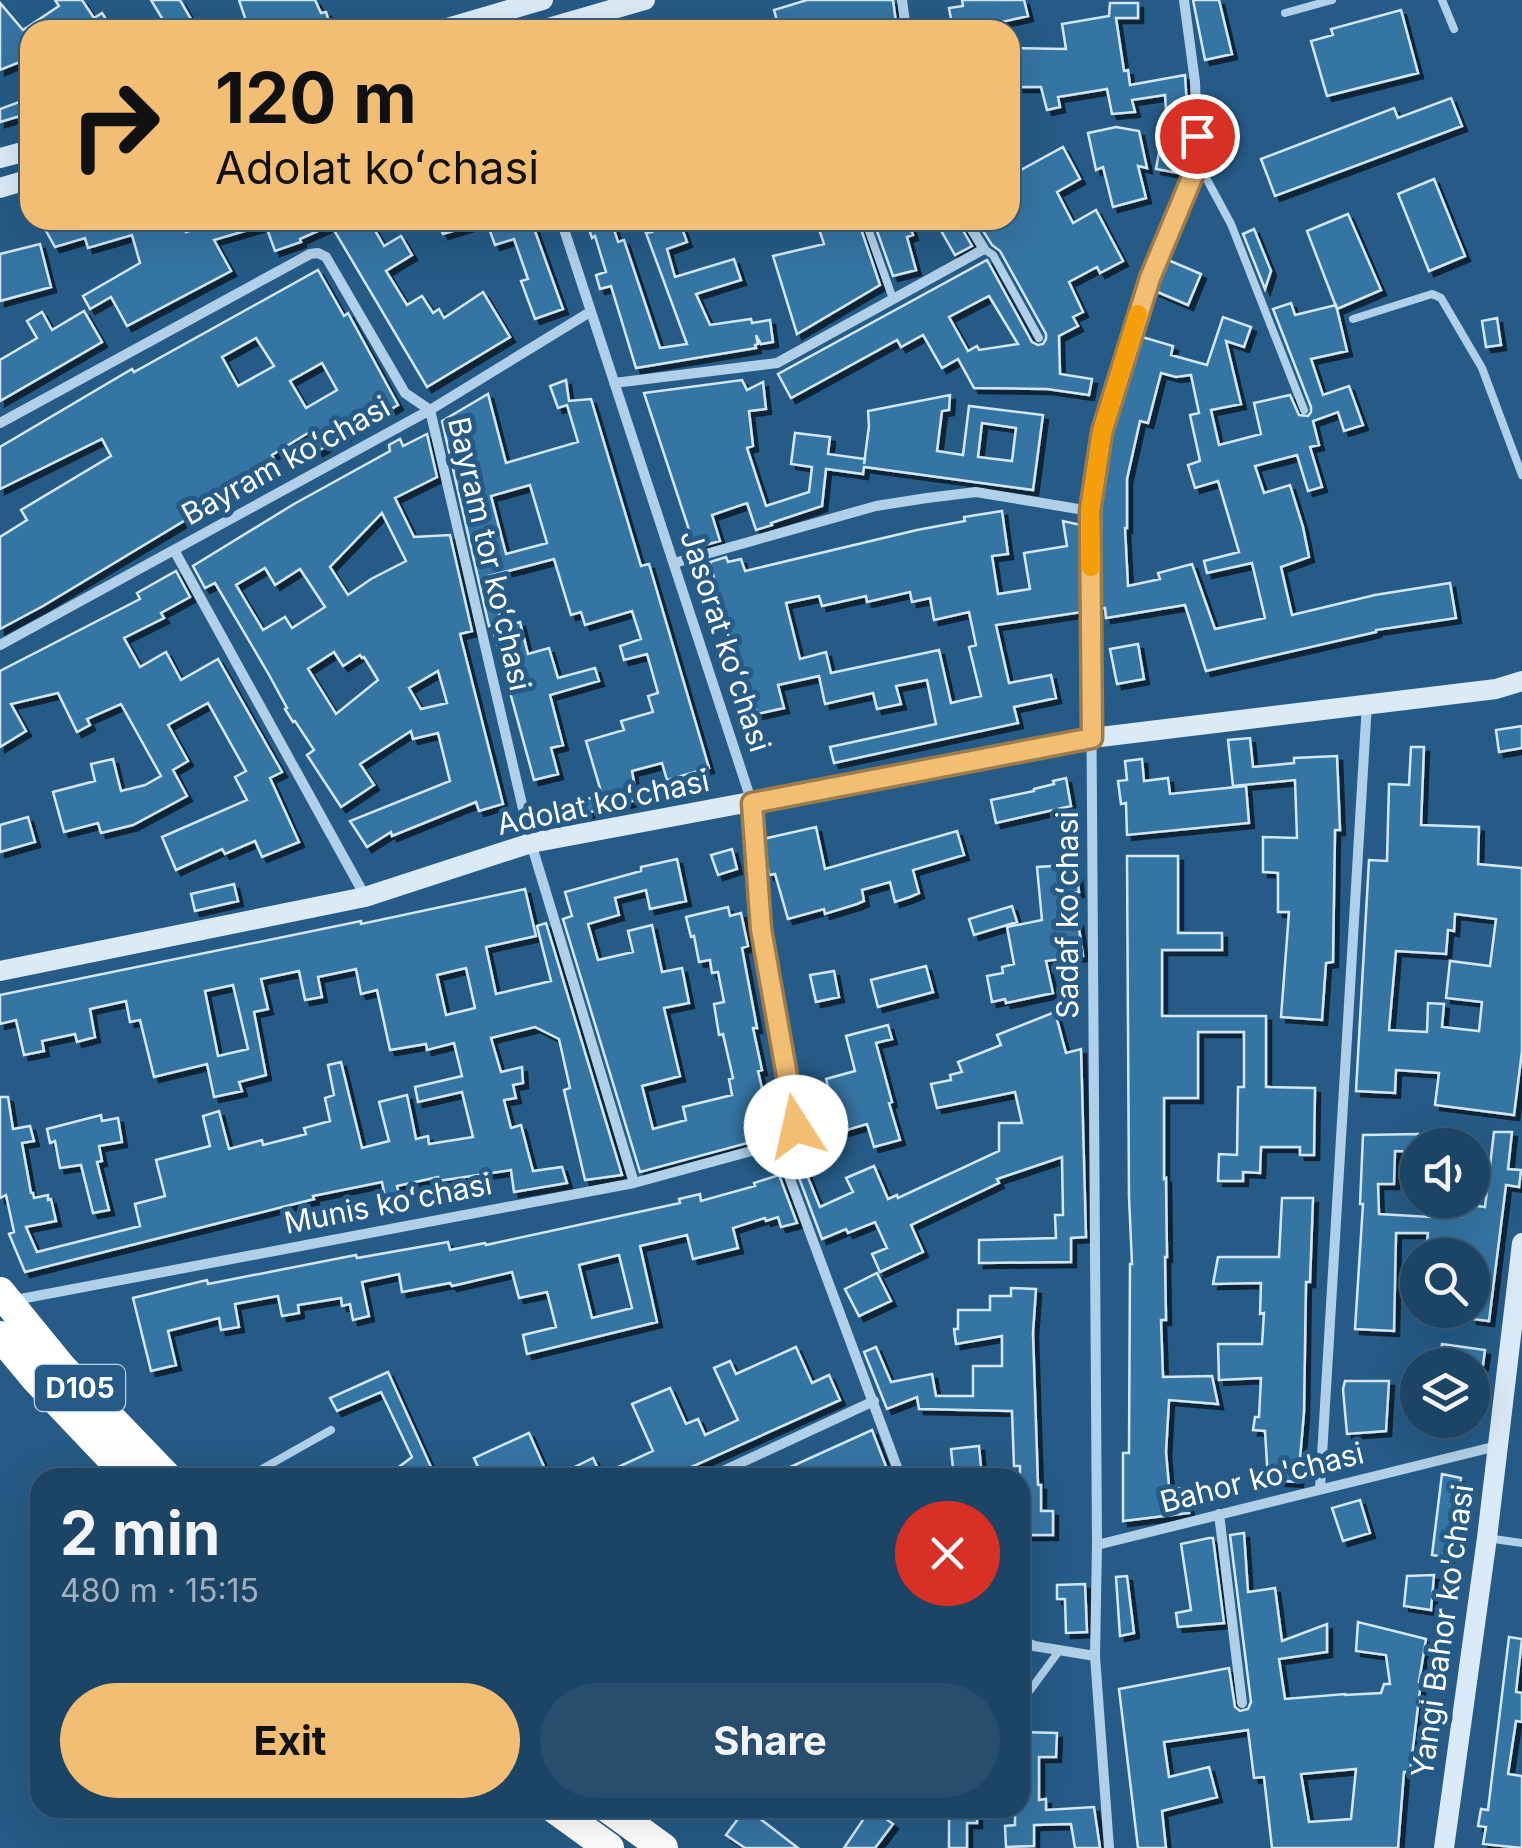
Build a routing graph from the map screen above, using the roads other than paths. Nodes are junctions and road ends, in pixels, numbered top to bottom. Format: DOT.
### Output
graph roads {
  1 [pos="543,0"];
  2 [pos="645,0"];
  3 [pos="1184,0"];
  4 [pos="1332,0"];
  5 [pos="1442,0"];
  6 [pos="1285,13"];
  7 [pos="474,20"];
  8 [pos="576,20"];
  9 [pos="1454,29"];
  10 [pos="1198,163"];
  11 [pos="563,230"];
  12 [pos="869,230"];
  13 [pos="972,230"];
  14 [pos="984,249"];
  15 [pos="893,299"];
  16 [pos="590,312"];
  17 [pos="1353,319"];
  18 [pos="1038,338"];
  19 [pos="614,384"];
  20 [pos="430,410"];
  21 [pos="1304,410"];
  22 [pos="0,424"];
  23 [pos="1522,475"];
  24 [pos="1090,511"];
  25 [pos="174,550"];
  26 [pos="674,563"];
  27 [pos="0,644"];
  28 [pos="1522,681"];
  29 [pos="1367,703"];
  30 [pos="1092,738"];
  31 [pos="752,803"];
  32 [pos="531,843"];
  33 [pos="365,897"];
  34 [pos="0,971"];
  35 [pos="776,1144"];
  36 [pos="634,1182"];
  37 [pos="1522,1243"];
  38 [pos="4,1297"];
  39 [pos="0,1336"];
  40 [pos="874,1401"];
  41 [pos="331,1430"];
  42 [pos="1497,1446"];
  43 [pos="121,1468"];
  44 [pos="158,1468"];
  45 [pos="264,1468"];
  46 [pos="730,1468"];
  47 [pos="897,1468"];
  48 [pos="1320,1489"];
  49 [pos="1219,1514"];
  50 [pos="1487,1538"];
  51 [pos="1522,1543"];
  52 [pos="1097,1545"];
  53 [pos="1030,1644"];
  54 [pos="1060,1651"];
  55 [pos="1095,1656"];
  56 [pos="1030,1690"];
  57 [pos="1242,1703"];
  58 [pos="568,1818"];
  59 [pos="622,1818"];
  60 [pos="609,1848"];
  61 [pos="663,1848"];
  62 [pos="1109,1848"];
  63 [pos="1444,1848"];
  1 -- 7 [label="street"];
  2 -- 8 [label="street"];
  3 -- 10 [label="street, Sadaf koʻchasi"];
  4 -- 6 [label="lane"];
  5 -- 9 [label="lane"];
  10 -- 21 [label="lane"];
  10 -- 24 [label="street, Sadaf koʻchasi"];
  11 -- 16 [label="street, Jasorat koʻchasi"];
  12 -- 15 [label="lane"];
  13 -- 14 [label="street"];
  14 -- 15 [label="street"];
  14 -- 18 [label="lane"];
  15 -- 19 [label="street"];
  16 -- 19 [label="street, Jasorat koʻchasi"];
  16 -- 20 [label="street, Bayram koʻchasi"];
  17 -- 23 [label="lane"];
  19 -- 26 [label="street, Jasorat koʻchasi"];
  20 -- 22 [label="street, Bayram tor koʻchasi"];
  20 -- 25 [label="street, Bayram koʻchasi"];
  20 -- 32 [label="street, Bayram tor koʻchasi"];
  24 -- 26 [label="street"];
  24 -- 30 [label="street, Sadaf koʻchasi"];
  25 -- 27 [label="street, Bayram koʻchasi"];
  25 -- 33 [label="street"];
  26 -- 31 [label="street, Jasorat koʻchasi"];
  28 -- 29 [label="street, Adolat koʻchasi"];
  29 -- 30 [label="street, Adolat koʻchasi"];
  29 -- 48 [label="street"];
  30 -- 31 [label="street, Adolat koʻchasi"];
  30 -- 52 [label="street, Sadaf koʻchasi"];
  31 -- 32 [label="street, Adolat koʻchasi"];
  31 -- 35 [label="street, Jasorat koʻchasi"];
  32 -- 33 [label="street, Adolat koʻchasi"];
  32 -- 36 [label="street, Bayram tor koʻchasi"];
  33 -- 34 [label="street, Adolat koʻchasi"];
  35 -- 36 [label="street, Munis koʻchasi"];
  35 -- 40 [label="street"];
  36 -- 38 [label="street, Munis koʻchasi"];
  37 -- 42 [label="street, Yangi Bahor ko'chasi"];
  38 -- 44 [label="highway, D105"];
  39 -- 43 [label="highway, D105"];
  40 -- 46 [label="street"];
  40 -- 47 [label="street"];
  41 -- 45 [label="lane"];
  42 -- 48 [label="street, Bahor ko'chasi"];
  42 -- 50 [label="street, Yangi Bahor ko'chasi"];
  48 -- 49 [label="street, Bahor ko'chasi"];
  49 -- 52 [label="street, Bahor ko'chasi"];
  49 -- 57 [label="street"];
  50 -- 51 [label="lane"];
  50 -- 63 [label="street, Yangi Bahor ko'chasi"];
  52 -- 55 [label="street, Sadaf koʻchasi"];
  53 -- 54 [label="street"];
  54 -- 55 [label="street"];
  54 -- 56 [label="lane"];
  55 -- 62 [label="street, Sadaf koʻchasi"];
  58 -- 60 [label="highway"];
  59 -- 61 [label="highway"];
}
